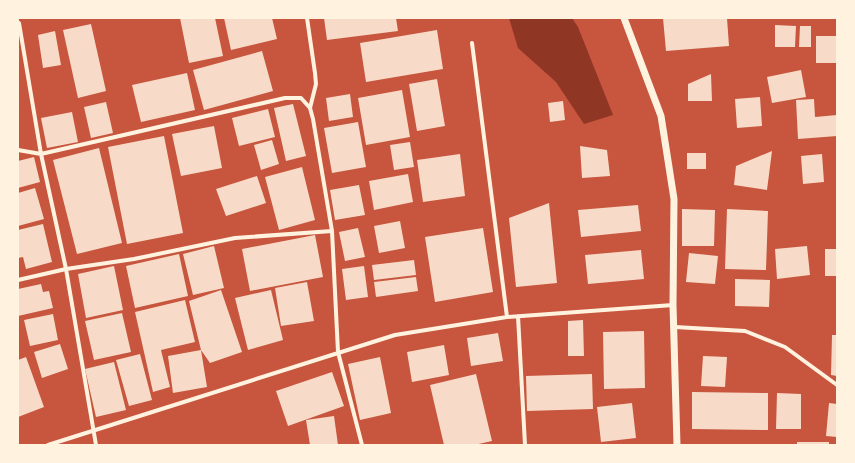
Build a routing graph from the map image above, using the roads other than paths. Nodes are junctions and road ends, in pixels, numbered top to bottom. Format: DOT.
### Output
graph roads {
  1 [pos="307,18"];
  2 [pos="624,18"];
  3 [pos="19,23"];
  4 [pos="472,43"];
  5 [pos="310,108"];
  6 [pos="18,150"];
  7 [pos="41,154"];
  8 [pos="332,231"];
  9 [pos="66,269"];
  10 [pos="18,280"];
  11 [pos="673,305"];
  12 [pos="518,316"];
  13 [pos="507,317"];
  14 [pos="674,328"];
  15 [pos="338,352"];
  16 [pos="837,385"];
  17 [pos="93,431"];
  18 [pos="48,445"];
  19 [pos="96,445"];
  20 [pos="362,445"];
  21 [pos="525,445"];
  22 [pos="677,445"];
  1 -- 5 [label="street"];
  2 -- 11 [label="street"];
  3 -- 7 [label="street"];
  4 -- 13 [label="street"];
  5 -- 7 [label="street"];
  5 -- 8 [label="street"];
  6 -- 7 [label="street"];
  7 -- 9 [label="street"];
  8 -- 9 [label="street"];
  8 -- 15 [label="street"];
  9 -- 10 [label="street"];
  9 -- 17 [label="street"];
  11 -- 12 [label="street"];
  11 -- 14 [label="street"];
  12 -- 13 [label="street"];
  12 -- 21 [label="street"];
  13 -- 15 [label="street"];
  14 -- 16 [label="street"];
  14 -- 22 [label="street"];
  15 -- 17 [label="street"];
  15 -- 20 [label="street"];
  17 -- 18 [label="street"];
  17 -- 19 [label="street"];
}
